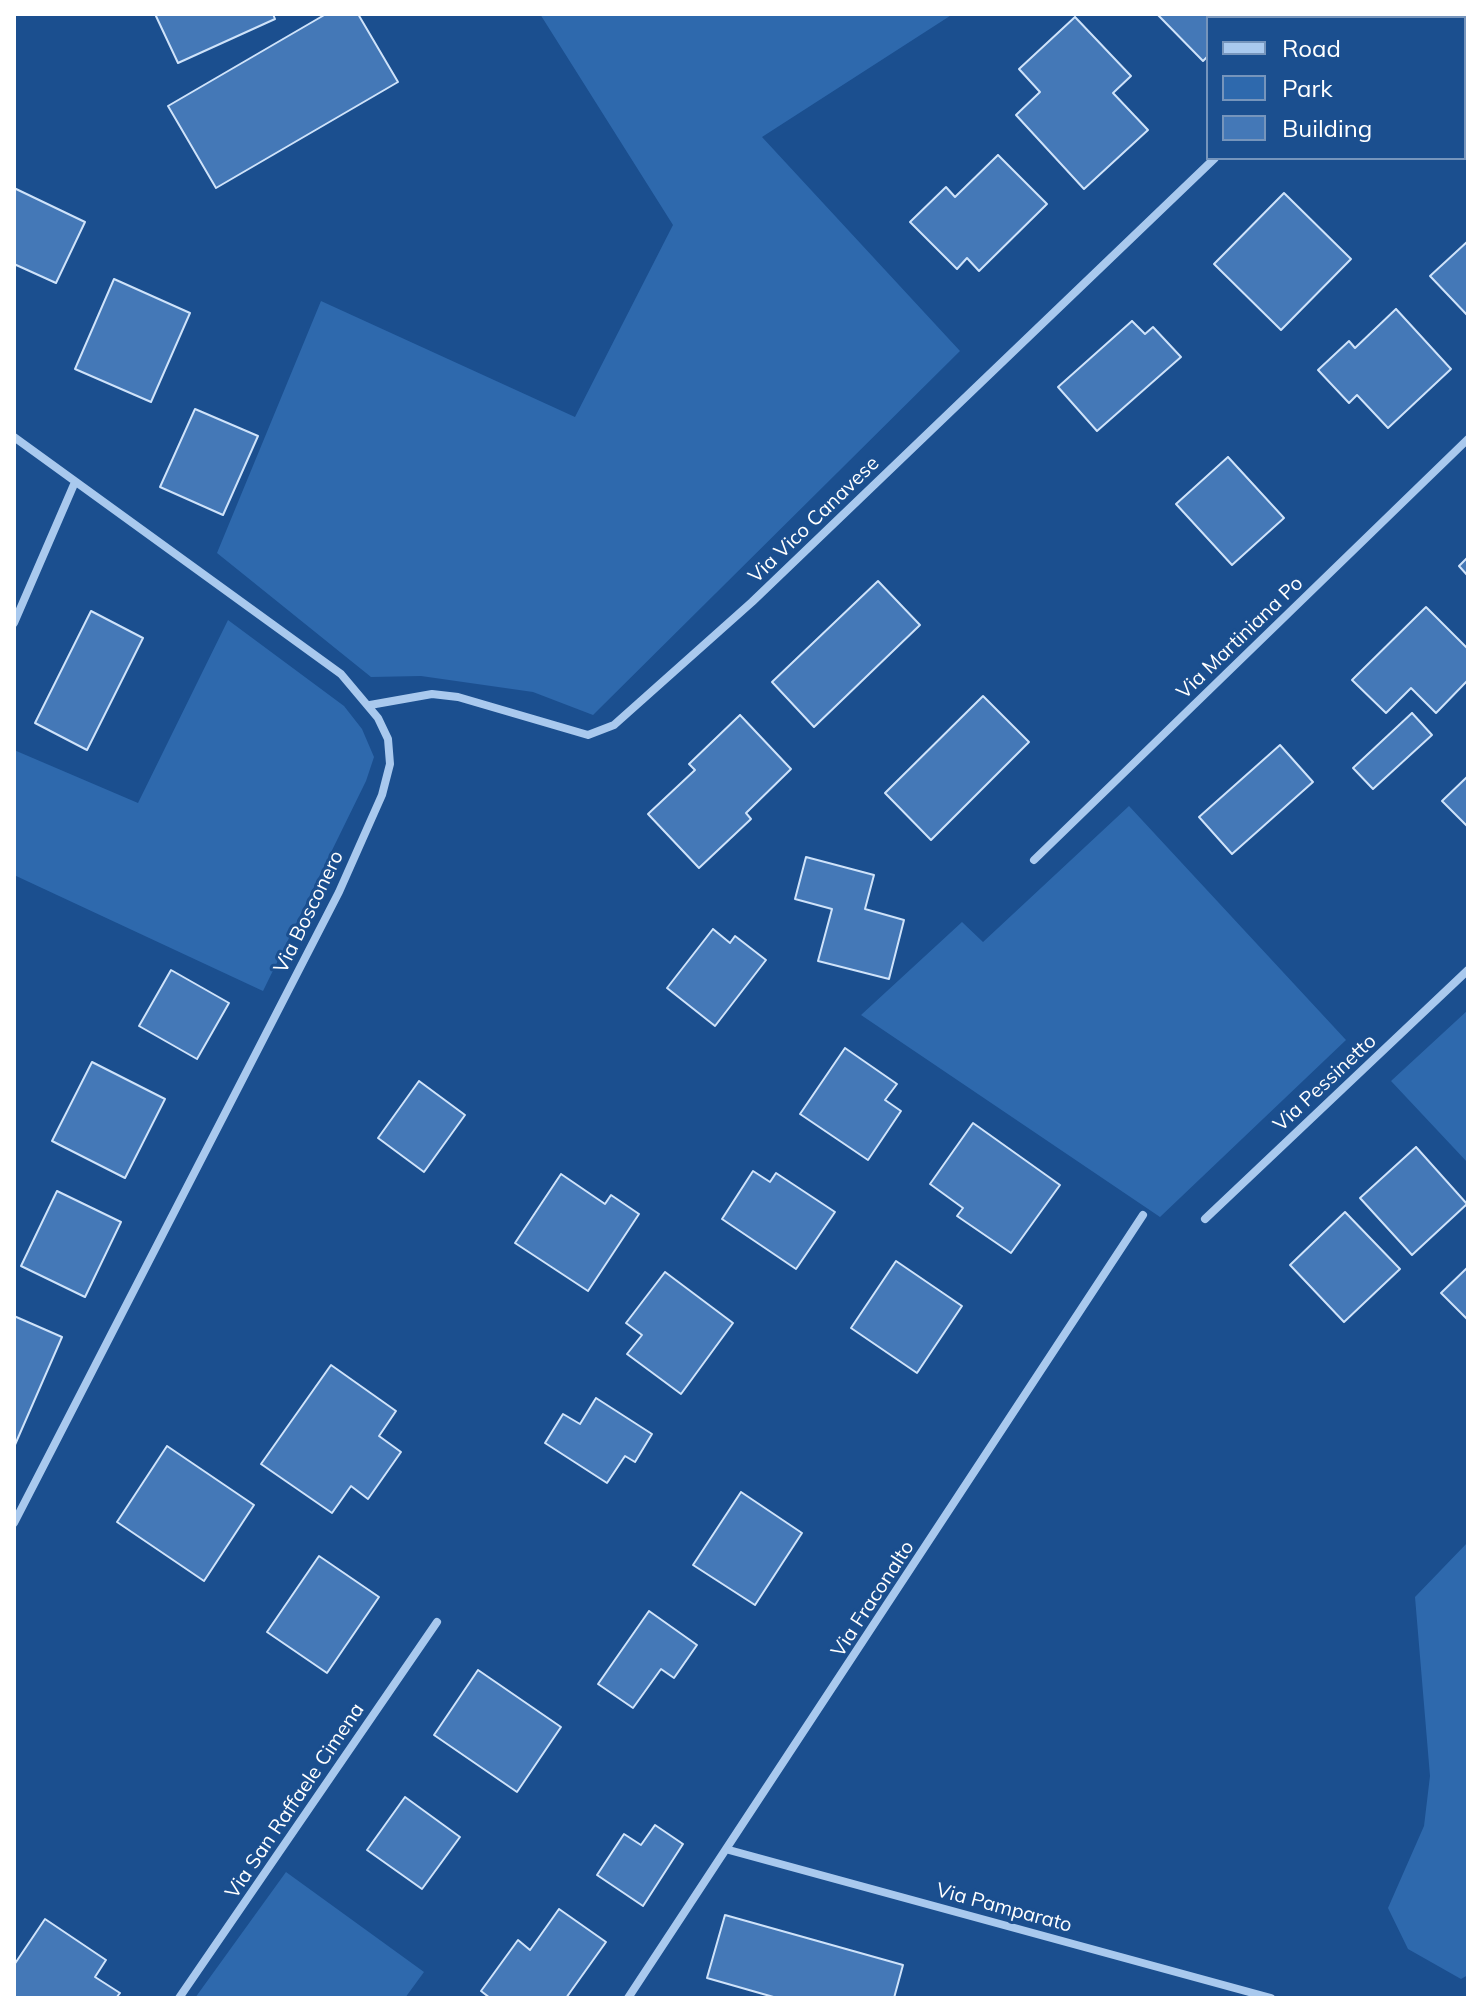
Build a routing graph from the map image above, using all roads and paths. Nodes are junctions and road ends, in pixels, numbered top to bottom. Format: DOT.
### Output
graph roads {
  1 [pos="1213,160"];
  2 [pos="14,437"];
  3 [pos="1468,439"];
  4 [pos="75,482"];
  5 [pos="14,623"];
  6 [pos="370,705"];
  7 [pos="1034,860"];
  8 [pos="1468,970"];
  9 [pos="1143,1215"];
  10 [pos="1205,1219"];
  11 [pos="14,1523"];
  12 [pos="437,1622"];
  13 [pos="729,1850"];
  14 [pos="179,1998"];
  15 [pos="628,1998"];
  16 [pos="1271,1998"];
  1 -- 6 [label="street, Via Vico Canavese"];
  2 -- 4 [label="street, Via Bosconero"];
  3 -- 7 [label="street, Via Martiniana Po"];
  4 -- 5 [label="street"];
  4 -- 6 [label="street, Via Bosconero"];
  6 -- 11 [label="street, Via Bosconero"];
  8 -- 10 [label="street, Via Pessinetto"];
  9 -- 13 [label="street, Via Fraconalto"];
  12 -- 14 [label="street, Via San Raffaele Cimena"];
  13 -- 15 [label="street, Via Fraconalto"];
  13 -- 16 [label="street, Via Pamparato"];
}
